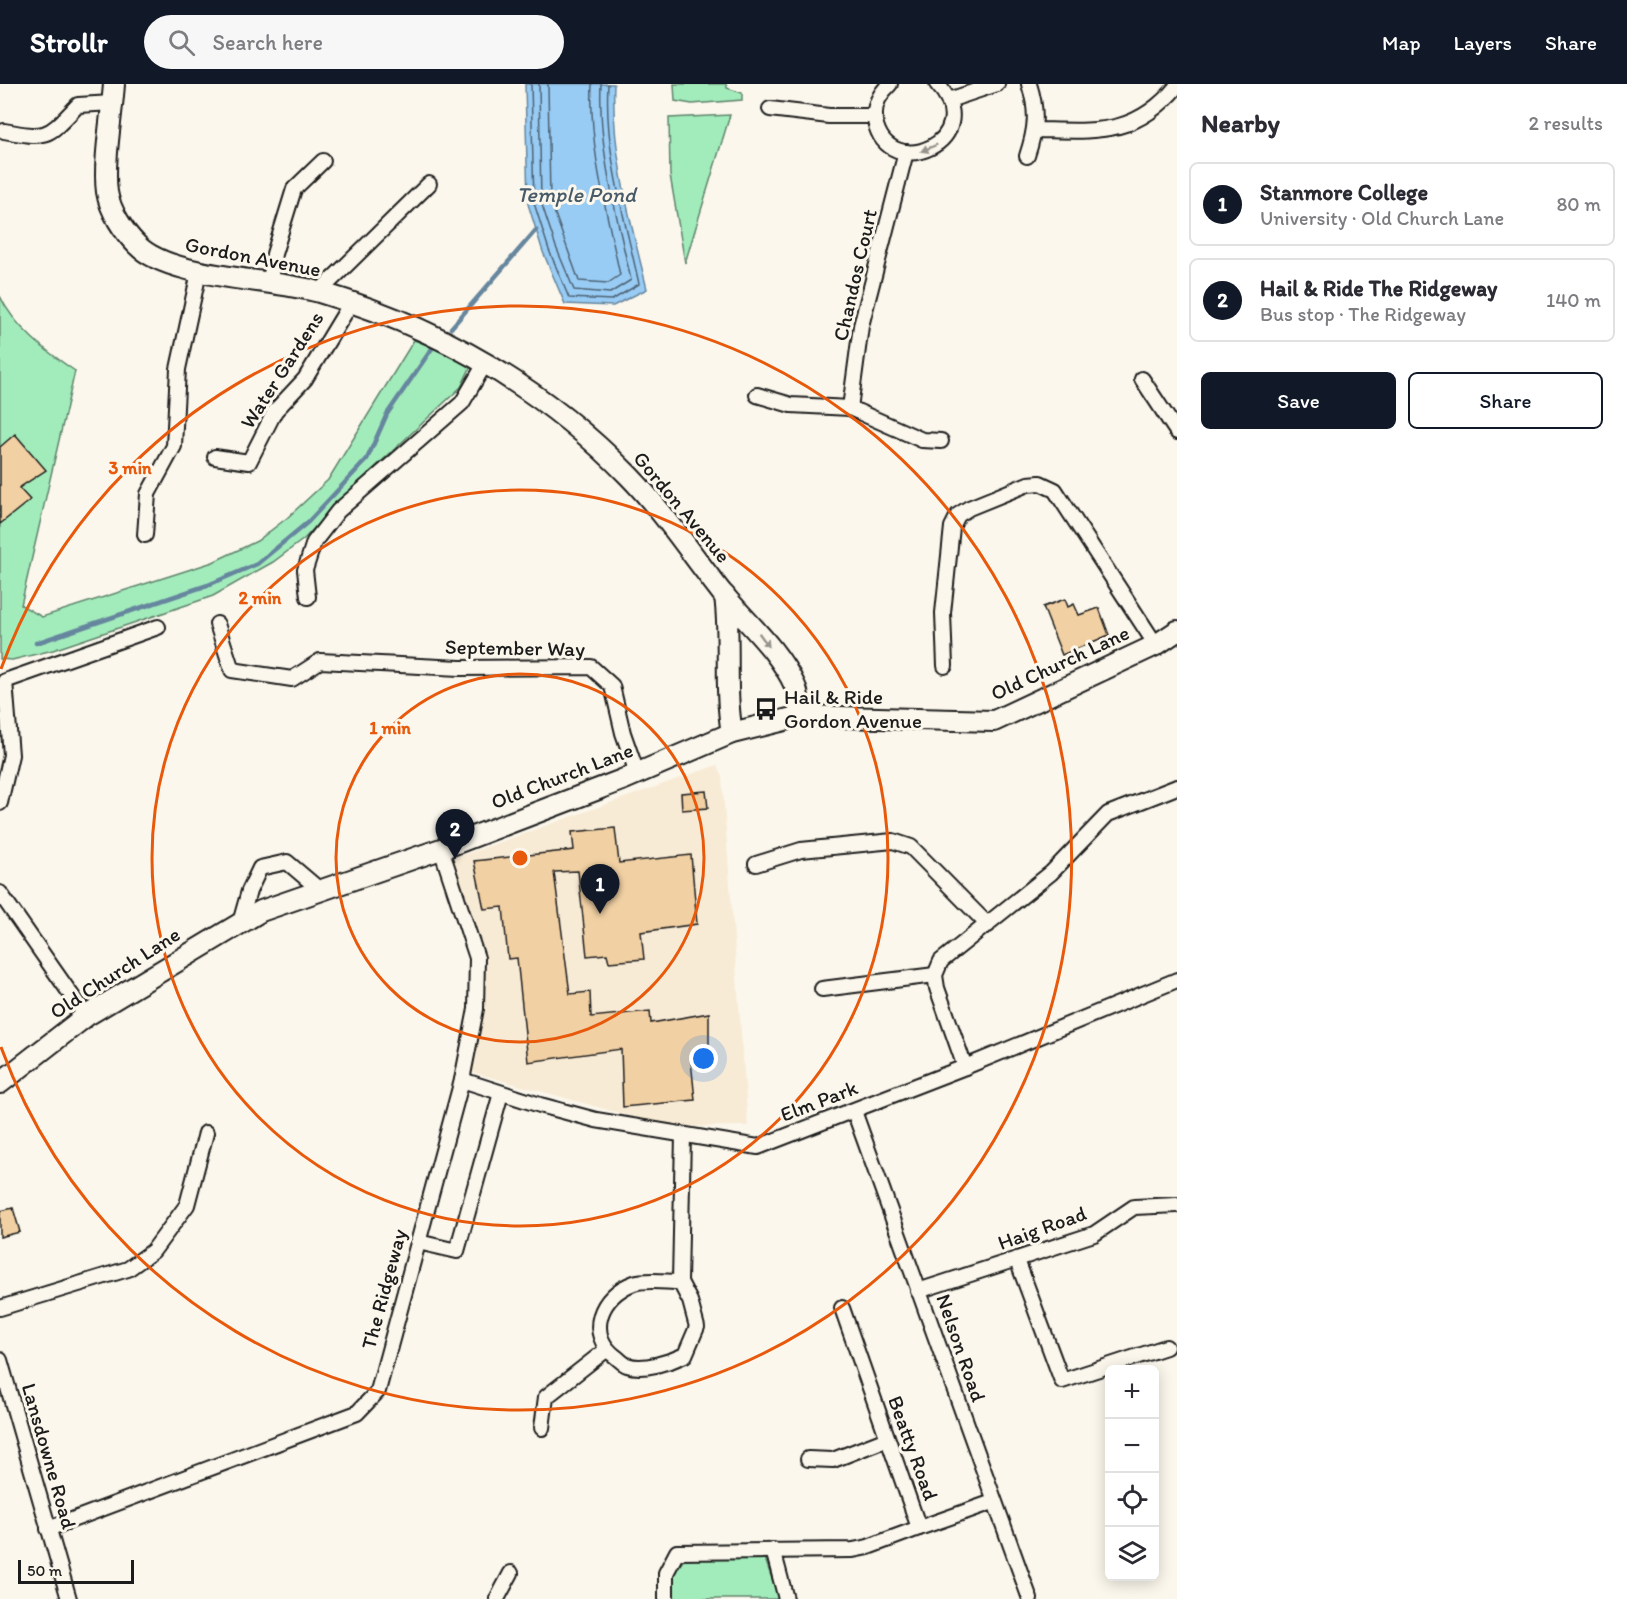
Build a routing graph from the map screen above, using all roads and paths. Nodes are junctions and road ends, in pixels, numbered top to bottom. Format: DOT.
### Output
graph roads {
  1 [pos="890,84"];
  2 [pos="937,84"];
  3 [pos="997,84"];
  4 [pos="1029,84"];
  5 [pos="1177,86"];
  6 [pos="114,94"];
  7 [pos="949,100"];
  8 [pos="770,110"];
  9 [pos="874,116"];
  10 [pos="1036,130"];
  11 [pos="4,131"];
  12 [pos="906,152"];
  13 [pos="1027,156"];
  14 [pos="323,161"];
  15 [pos="429,183"];
  16 [pos="199,272"];
  17 [pos="270,280"];
  18 [pos="319,292"];
  19 [pos="351,303"];
  20 [pos="486,362"];
  21 [pos="1142,379"];
  22 [pos="757,395"];
  23 [pos="850,408"];
  24 [pos="1177,432"];
  25 [pos="941,441"];
  26 [pos="215,458"];
  27 [pos="145,535"];
  28 [pos="725,596"];
  29 [pos="308,597"];
  30 [pos="217,624"];
  31 [pos="158,627"];
  32 [pos="1170,639"];
  33 [pos="945,666"];
  34 [pos="801,716"];
  35 [pos="732,734"];
  36 [pos="638,773"];
  37 [pos="1177,787"];
  38 [pos="0,803"];
  39 [pos="441,849"];
  40 [pos="756,864"];
  41 [pos="320,890"];
  42 [pos="0,893"];
  43 [pos="240,923"];
  44 [pos="988,925"];
  45 [pos="935,975"];
  46 [pos="1177,980"];
  47 [pos="822,989"];
  48 [pos="86,1016"];
  49 [pos="965,1067"];
  50 [pos="462,1080"];
  51 [pos="0,1083"];
  52 [pos="501,1093"];
  53 [pos="854,1110"];
  54 [pos="206,1133"];
  55 [pos="683,1135"];
  56 [pos="1177,1205"];
  57 [pos="418,1242"];
  58 [pos="1017,1260"];
  59 [pos="680,1282"];
  60 [pos="918,1291"];
  61 [pos="0,1308"];
  62 [pos="842,1308"];
  63 [pos="1166,1347"];
  64 [pos="606,1350"];
  65 [pos="0,1360"];
  66 [pos="542,1428"];
  67 [pos="887,1439"];
  68 [pos="808,1459"];
  69 [pos="993,1502"];
  70 [pos="919,1528"];
  71 [pos="48,1529"];
  72 [pos="773,1550"];
  73 [pos="511,1573"];
  74 [pos="69,1599"];
  75 [pos="497,1599"];
  76 [pos="666,1599"];
  77 [pos="786,1599"];
  78 [pos="1030,1599"];
  1 -- 9 [label="street"];
  2 -- 7 [label="street"];
  3 -- 7 [label="street"];
  4 -- 10 [label="street"];
  5 -- 10 [label="street"];
  6 -- 11 [label="street"];
  6 -- 16 [label="street, Gordon Avenue"];
  7 -- 12 [label="street, one-way"];
  8 -- 9 [label="street"];
  9 -- 12 [label="street"];
  10 -- 13 [label="street"];
  12 -- 23 [label="street, Chandos Court"];
  14 -- 17 [label="street"];
  15 -- 18 [label="street"];
  16 -- 17 [label="street, Gordon Avenue"];
  16 -- 27 [label="street"];
  17 -- 18 [label="street, Gordon Avenue"];
  18 -- 19 [label="street, Gordon Avenue"];
  19 -- 20 [label="street, Gordon Avenue"];
  19 -- 26 [label="street, Water Gardens"];
  20 -- 28 [label="street, Gordon Avenue"];
  20 -- 29 [label="street"];
  21 -- 24 [label="street"];
  22 -- 23 [label="street"];
  23 -- 25 [label="street"];
  28 -- 34 [label="street, Gordon Avenue, one-way"];
  28 -- 35 [label="street, Gordon Avenue"];
  30 -- 36 [label="street, September Way"];
  31 -- 38 [label="street"];
  32 -- 33 [label="street"];
  32 -- 34 [label="street, Old Church Lane"];
  34 -- 35 [label="street, Old Church Lane"];
  35 -- 36 [label="street, Old Church Lane"];
  36 -- 39 [label="street, Old Church Lane"];
  37 -- 44 [label="street"];
  39 -- 41 [label="street, Old Church Lane"];
  39 -- 50 [label="street, The Ridgeway"];
  40 -- 44 [label="street"];
  41 -- 43 [label="street, Old Church Lane"];
  41 -- 43 [label="street"];
  42 -- 48 [label="street"];
  43 -- 48 [label="street, Old Church Lane"];
  44 -- 45 [label="street"];
  45 -- 47 [label="street"];
  45 -- 49 [label="street"];
  46 -- 49 [label="street, Elm Park"];
  48 -- 51 [label="street, Old Church Lane"];
  49 -- 53 [label="street, Elm Park"];
  50 -- 52 [label="street, Elm Park"];
  50 -- 57 [label="street, The Ridgeway"];
  52 -- 55 [label="street, Elm Park"];
  52 -- 57 [label="street"];
  53 -- 55 [label="street, Elm Park"];
  53 -- 60 [label="street, Nelson Road"];
  54 -- 61 [label="street"];
  55 -- 59 [label="street"];
  56 -- 58 [label="street, Haig Road"];
  57 -- 71 [label="street, The Ridgeway"];
  58 -- 60 [label="street, Haig Road"];
  58 -- 63 [label="street"];
  59 -- 64 [label="street"];
  59 -- 64 [label="street"];
  60 -- 69 [label="street, Nelson Road"];
  62 -- 67 [label="street, Beatty Road"];
  64 -- 66 [label="street"];
  65 -- 71 [label="street, Lansdowne Road"];
  67 -- 68 [label="street"];
  67 -- 70 [label="street, Beatty Road"];
  69 -- 70 [label="street"];
  69 -- 78 [label="street, Nelson Road"];
  70 -- 72 [label="street, Beatty Road"];
  71 -- 74 [label="street, Lansdowne Road"];
  72 -- 76 [label="street, Beatty Road"];
  72 -- 77 [label="street"];
  73 -- 75 [label="street"];
}
